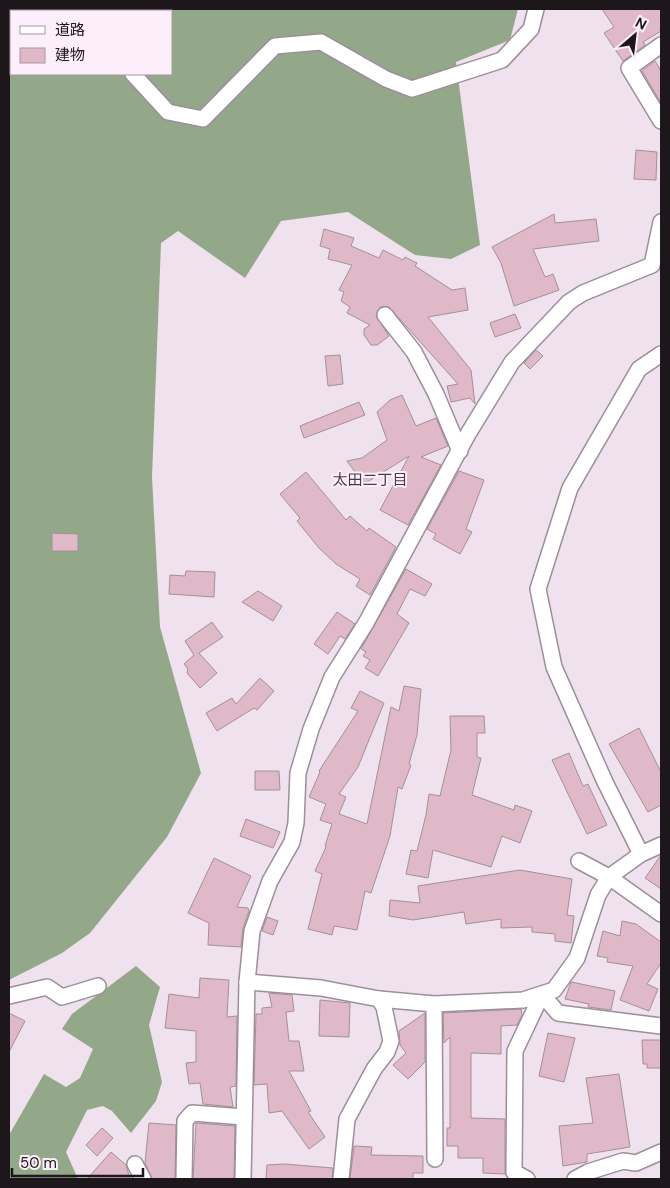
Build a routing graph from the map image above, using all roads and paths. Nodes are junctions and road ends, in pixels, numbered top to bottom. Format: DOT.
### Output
graph roads {
  1 [pos="536,9"];
  2 [pos="661,45"];
  3 [pos="134,75"];
  4 [pos="661,121"];
  5 [pos="661,222"];
  6 [pos="385,314"];
  7 [pos="661,354"];
  8 [pos="460,451"];
  9 [pos="661,845"];
  10 [pos="641,854"];
  11 [pos="579,861"];
  12 [pos="610,877"];
  13 [pos="661,914"];
  14 [pos="247,982"];
  15 [pos="98,986"];
  16 [pos="542,994"];
  17 [pos="9,996"];
  18 [pos="379,999"];
  19 [pos="434,1004"];
  20 [pos="661,1026"];
  21 [pos="244,1116"];
  22 [pos="661,1152"];
  23 [pos="435,1160"];
  24 [pos="135,1164"];
  25 [pos="143,1179"];
  26 [pos="184,1179"];
  27 [pos="243,1179"];
  28 [pos="341,1179"];
  29 [pos="528,1179"];
  30 [pos="575,1179"];
  1 -- 3 [label="street"];
  2 -- 4 [label="street"];
  5 -- 8 [label="street"];
  6 -- 8 [label="street"];
  7 -- 10 [label="street"];
  8 -- 14 [label="street"];
  9 -- 10 [label="street"];
  10 -- 12 [label="street"];
  11 -- 12 [label="street"];
  12 -- 13 [label="street"];
  12 -- 16 [label="street"];
  14 -- 18 [label="street"];
  14 -- 21 [label="street"];
  15 -- 17 [label="street"];
  16 -- 19 [label="street"];
  16 -- 20 [label="street"];
  16 -- 29 [label="street"];
  18 -- 19 [label="street"];
  18 -- 28 [label="street"];
  19 -- 23 [label="street"];
  21 -- 26 [label="street"];
  21 -- 27 [label="street"];
  22 -- 30 [label="street"];
  24 -- 25 [label="street"];
}
